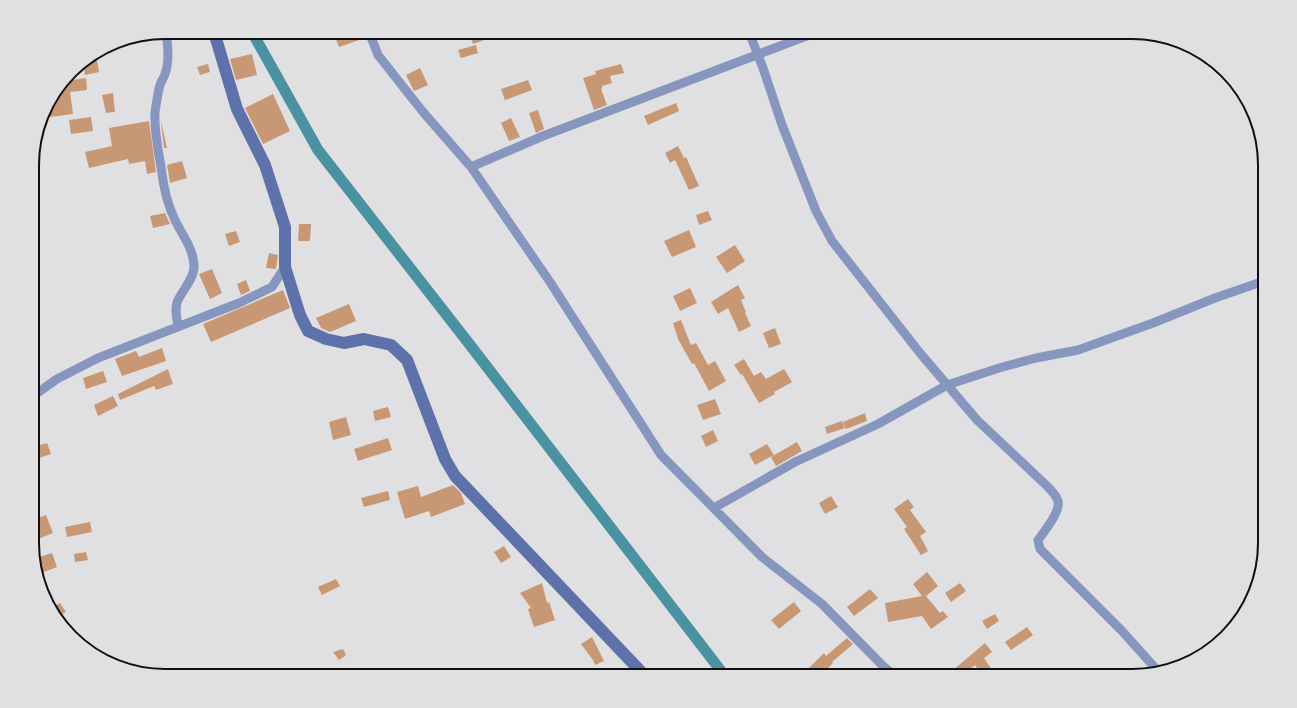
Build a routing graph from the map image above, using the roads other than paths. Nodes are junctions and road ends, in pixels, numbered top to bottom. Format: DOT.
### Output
graph roads {
  1 [pos="167,39"];
  2 [pos="216,39"];
  3 [pos="372,39"];
  4 [pos="752,39"];
  5 [pos="798,39"];
  6 [pos="757,54"];
  7 [pos="471,168"];
  8 [pos="285,267"];
  9 [pos="1258,283"];
  10 [pos="178,327"];
  11 [pos="947,385"];
  12 [pos="39,392"];
  13 [pos="714,508"];
  14 [pos="1155,667"];
  15 [pos="638,669"];
  16 [pos="887,669"];
  1 -- 10 [label="street"];
  2 -- 8 [label="street"];
  3 -- 7 [label="street"];
  4 -- 6 [label="street"];
  5 -- 6 [label="street"];
  6 -- 7 [label="street"];
  6 -- 11 [label="street"];
  7 -- 13 [label="street"];
  8 -- 10 [label="street"];
  8 -- 15 [label="street"];
  9 -- 11 [label="street"];
  10 -- 12 [label="street"];
  11 -- 13 [label="street"];
  11 -- 14 [label="street"];
  13 -- 16 [label="street"];
}
